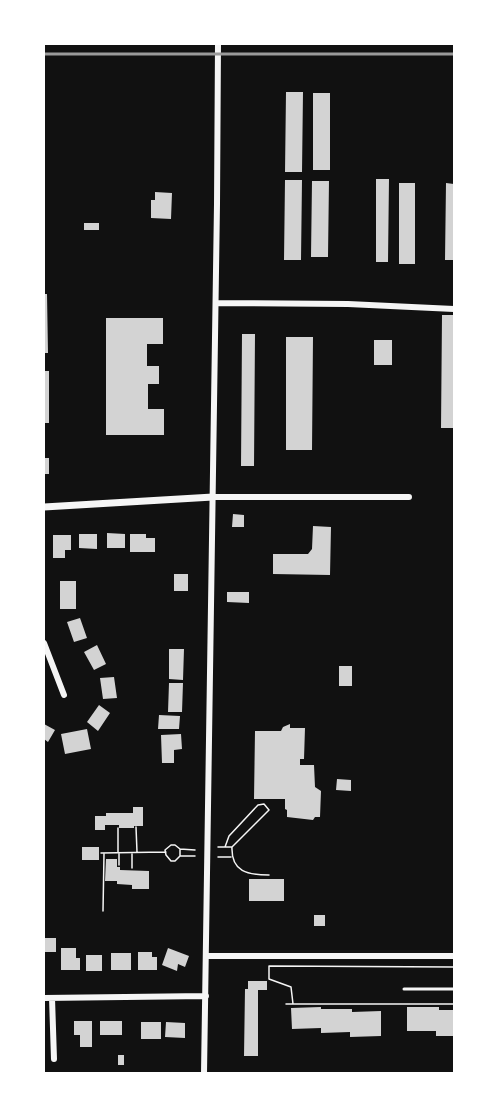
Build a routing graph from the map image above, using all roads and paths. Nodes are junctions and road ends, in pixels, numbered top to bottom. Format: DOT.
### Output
graph roads {
  1 [pos="218,44"];
  2 [pos="216,303"];
  3 [pos="454,309"];
  4 [pos="213,497"];
  5 [pos="409,497"];
  6 [pos="44,507"];
  7 [pos="44,643"];
  8 [pos="64,695"];
  9 [pos="136,827"];
  10 [pos="118,828"];
  11 [pos="218,847"];
  12 [pos="225,847"];
  13 [pos="232,847"];
  14 [pos="180,849"];
  15 [pos="195,850"];
  16 [pos="166,852"];
  17 [pos="118,853"];
  18 [pos="132,853"];
  19 [pos="137,853"];
  20 [pos="180,856"];
  21 [pos="195,856"];
  22 [pos="218,857"];
  23 [pos="232,857"];
  24 [pos="119,866"];
  25 [pos="132,868"];
  26 [pos="269,875"];
  27 [pos="103,911"];
  28 [pos="206,956"];
  29 [pos="454,956"];
  30 [pos="454,967"];
  31 [pos="404,989"];
  32 [pos="454,989"];
  33 [pos="206,996"];
  34 [pos="44,998"];
  35 [pos="52,998"];
  36 [pos="286,1004"];
  37 [pos="293,1004"];
  38 [pos="454,1004"];
  39 [pos="54,1059"];
  40 [pos="204,1074"];
  1 -- 2 [label="street"];
  2 -- 3 [label="street"];
  2 -- 4 [label="street"];
  4 -- 5 [label="street"];
  4 -- 6 [label="street"];
  4 -- 28 [label="street"];
  7 -- 8 [label="street"];
  9 -- 19 [label="path"];
  10 -- 17 [label="path"];
  11 -- 12 [label="path"];
  12 -- 13 [label="path"];
  12 -- 13 [label="path"];
  13 -- 23 [label="path"];
  14 -- 15 [label="path"];
  14 -- 16 [label="path"];
  14 -- 20 [label="path"];
  16 -- 19 [label="path"];
  16 -- 20 [label="path"];
  17 -- 18 [label="path"];
  17 -- 24 [label="path"];
  17 -- 27 [label="path"];
  18 -- 19 [label="path"];
  18 -- 25 [label="path"];
  20 -- 21 [label="path"];
  22 -- 23 [label="path"];
  23 -- 26 [label="path"];
  28 -- 29 [label="street"];
  28 -- 33 [label="street"];
  30 -- 37 [label="path"];
  31 -- 32 [label="lane"];
  33 -- 35 [label="street"];
  33 -- 40 [label="street"];
  34 -- 35 [label="street"];
  35 -- 39 [label="street"];
  36 -- 37 [label="path"];
  37 -- 38 [label="path"];
}
